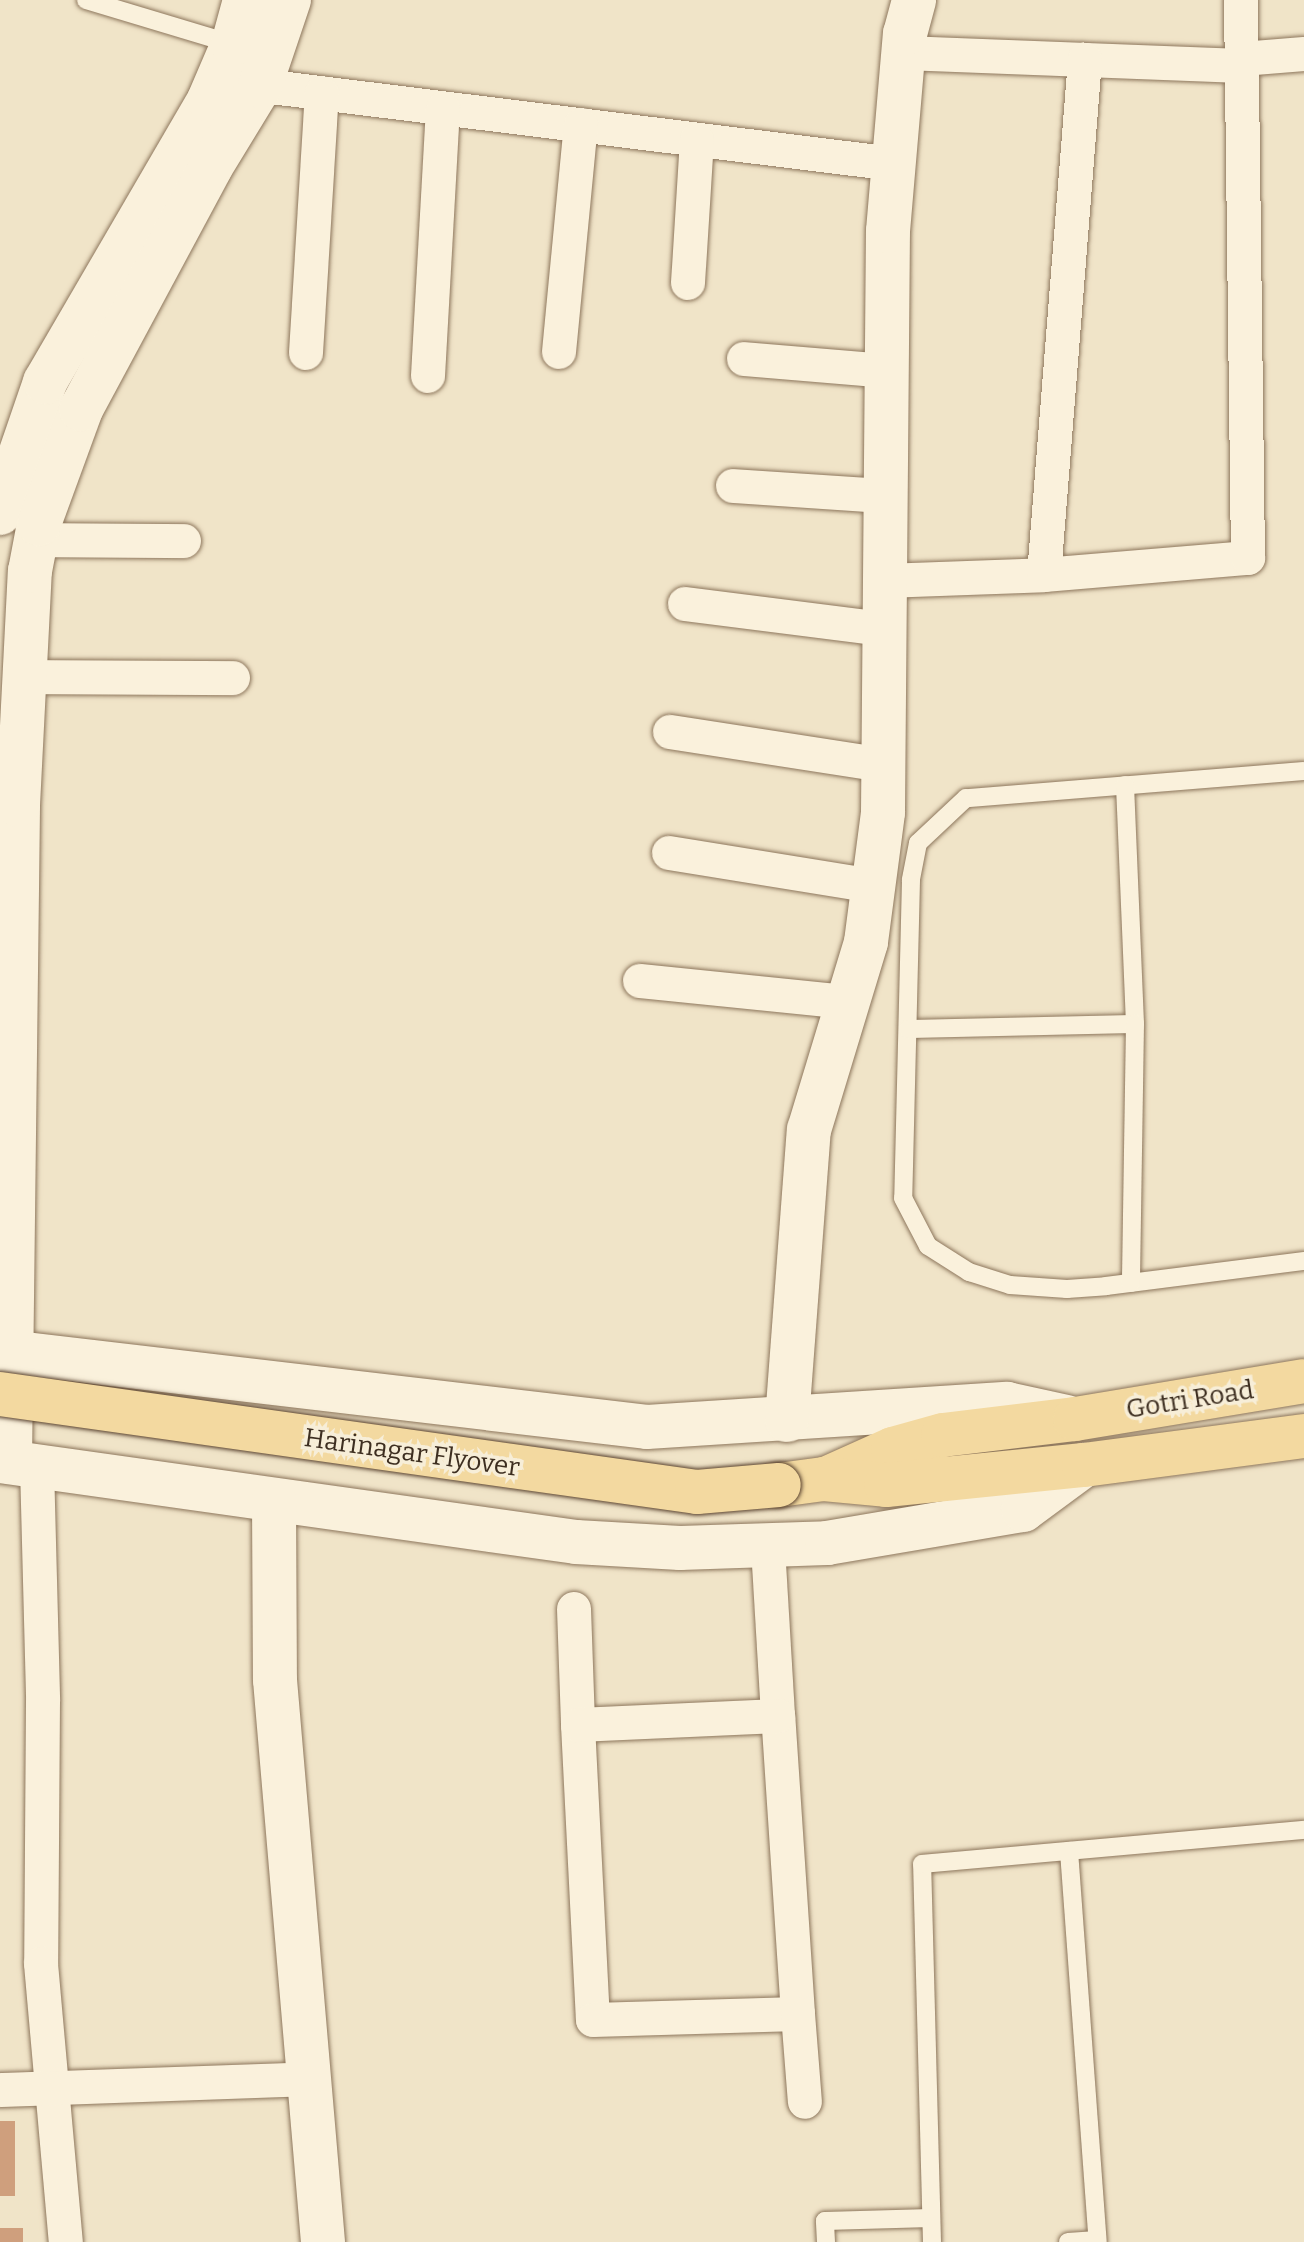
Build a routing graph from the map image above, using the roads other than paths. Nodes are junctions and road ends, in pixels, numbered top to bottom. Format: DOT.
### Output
graph roads {
  1 [pos="86,0"];
  2 [pos="245,0"];
  3 [pos="289,0"];
  4 [pos="914,0"];
  5 [pos="1241,0"];
  6 [pos="904,53"];
  7 [pos="1304,54"];
  8 [pos="1085,60"];
  9 [pos="1242,62"];
  10 [pos="237,70"];
  11 [pos="322,93"];
  12 [pos="443,109"];
  13 [pos="581,125"];
  14 [pos="697,140"];
  15 [pos="894,164"];
  16 [pos="688,283"];
  17 [pos="559,352"];
  18 [pos="306,353"];
  19 [pos="744,359"];
  20 [pos="886,371"];
  21 [pos="428,376"];
  22 [pos="733,486"];
  23 [pos="3,496"];
  24 [pos="885,496"];
  25 [pos="36,540"];
  26 [pos="184,541"];
  27 [pos="1044,575"];
  28 [pos="884,581"];
  29 [pos="685,604"];
  30 [pos="884,629"];
  31 [pos="25,677"];
  32 [pos="233,678"];
  33 [pos="670,732"];
  34 [pos="883,765"];
  35 [pos="1304,771"];
  36 [pos="1125,785"];
  37 [pos="669,853"];
  38 [pos="873,886"];
  39 [pos="640,981"];
  40 [pos="848,1002"];
  41 [pos="1135,1024"];
  42 [pos="908,1029"];
  43 [pos="1304,1261"];
  44 [pos="1131,1283"];
  45 [pos="7,1351"];
  46 [pos="1304,1381"];
  47 [pos="0,1394"];
  48 [pos="1075,1419"];
  49 [pos="787,1420"];
  50 [pos="1304,1436"];
  51 [pos="16,1463"];
  52 [pos="1084,1465"];
  53 [pos="824,1479"];
  54 [pos="274,1500"];
  55 [pos="768,1547"];
  56 [pos="574,1609"];
  57 [pos="778,1716"];
  58 [pos="578,1725"];
  59 [pos="1304,1830"];
  60 [pos="1069,1851"];
  61 [pos="798,2014"];
  62 [pos="309,2079"];
  63 [pos="52,2086"];
  64 [pos="0,2090"];
  65 [pos="805,2102"];
  66 [pos="931,2218"];
  67 [pos="1098,2241"];
  68 [pos="66,2242"];
  69 [pos="323,2242"];
  70 [pos="826,2242"];
  71 [pos="932,2242"];
  72 [pos="1068,2242"];
  1 -- 10 [label="lane"];
  2 -- 10 [label="street"];
  3 -- 10 [label="street"];
  4 -- 6 [label="street"];
  5 -- 9 [label="street"];
  6 -- 8 [label="street"];
  6 -- 15 [label="street"];
  7 -- 9 [label="street"];
  8 -- 9 [label="street"];
  8 -- 27 [label="street"];
  9 -- 27 [label="street"];
  10 -- 11 [label="street"];
  10 -- 23 [label="street"];
  10 -- 25 [label="street"];
  11 -- 12 [label="street"];
  11 -- 18 [label="street"];
  12 -- 13 [label="street"];
  12 -- 21 [label="street"];
  13 -- 14 [label="street"];
  13 -- 17 [label="street"];
  14 -- 15 [label="street"];
  14 -- 16 [label="street"];
  15 -- 20 [label="street"];
  19 -- 20 [label="street"];
  20 -- 24 [label="street"];
  22 -- 24 [label="street"];
  24 -- 28 [label="street"];
  25 -- 26 [label="street"];
  25 -- 31 [label="street"];
  27 -- 28 [label="street"];
  28 -- 30 [label="street"];
  29 -- 30 [label="street"];
  30 -- 34 [label="street"];
  31 -- 32 [label="street"];
  31 -- 45 [label="street"];
  33 -- 34 [label="street"];
  34 -- 38 [label="street"];
  35 -- 36 [label="lane"];
  36 -- 41 [label="lane"];
  36 -- 42 [label="lane"];
  37 -- 38 [label="street"];
  38 -- 40 [label="street"];
  39 -- 40 [label="street"];
  40 -- 49 [label="street"];
  41 -- 42 [label="lane"];
  41 -- 44 [label="lane"];
  42 -- 44 [label="lane"];
  43 -- 44 [label="lane"];
  45 -- 49 [label="street"];
  45 -- 51 [label="street"];
  46 -- 48 [label="main road, Gotri Road"];
  47 -- 53 [label="main road, Harinagar Flyover, bridge"];
  48 -- 49 [label="street"];
  48 -- 53 [label="main road, Harinagar Flyover"];
  50 -- 52 [label="main road, Gotri Road"];
  51 -- 54 [label="street"];
  51 -- 63 [label="street"];
  52 -- 53 [label="main road, Harinagar Flyover"];
  52 -- 55 [label="street"];
  54 -- 55 [label="street"];
  54 -- 62 [label="street"];
  55 -- 57 [label="street"];
  56 -- 58 [label="street"];
  57 -- 58 [label="street"];
  57 -- 61 [label="street"];
  58 -- 61 [label="street"];
  59 -- 60 [label="lane"];
  60 -- 66 [label="lane"];
  60 -- 67 [label="lane"];
  61 -- 65 [label="street"];
  62 -- 63 [label="street"];
  62 -- 69 [label="street"];
  63 -- 64 [label="street"];
  63 -- 68 [label="street"];
  66 -- 70 [label="lane"];
  66 -- 71 [label="lane"];
  67 -- 72 [label="lane"];
}
